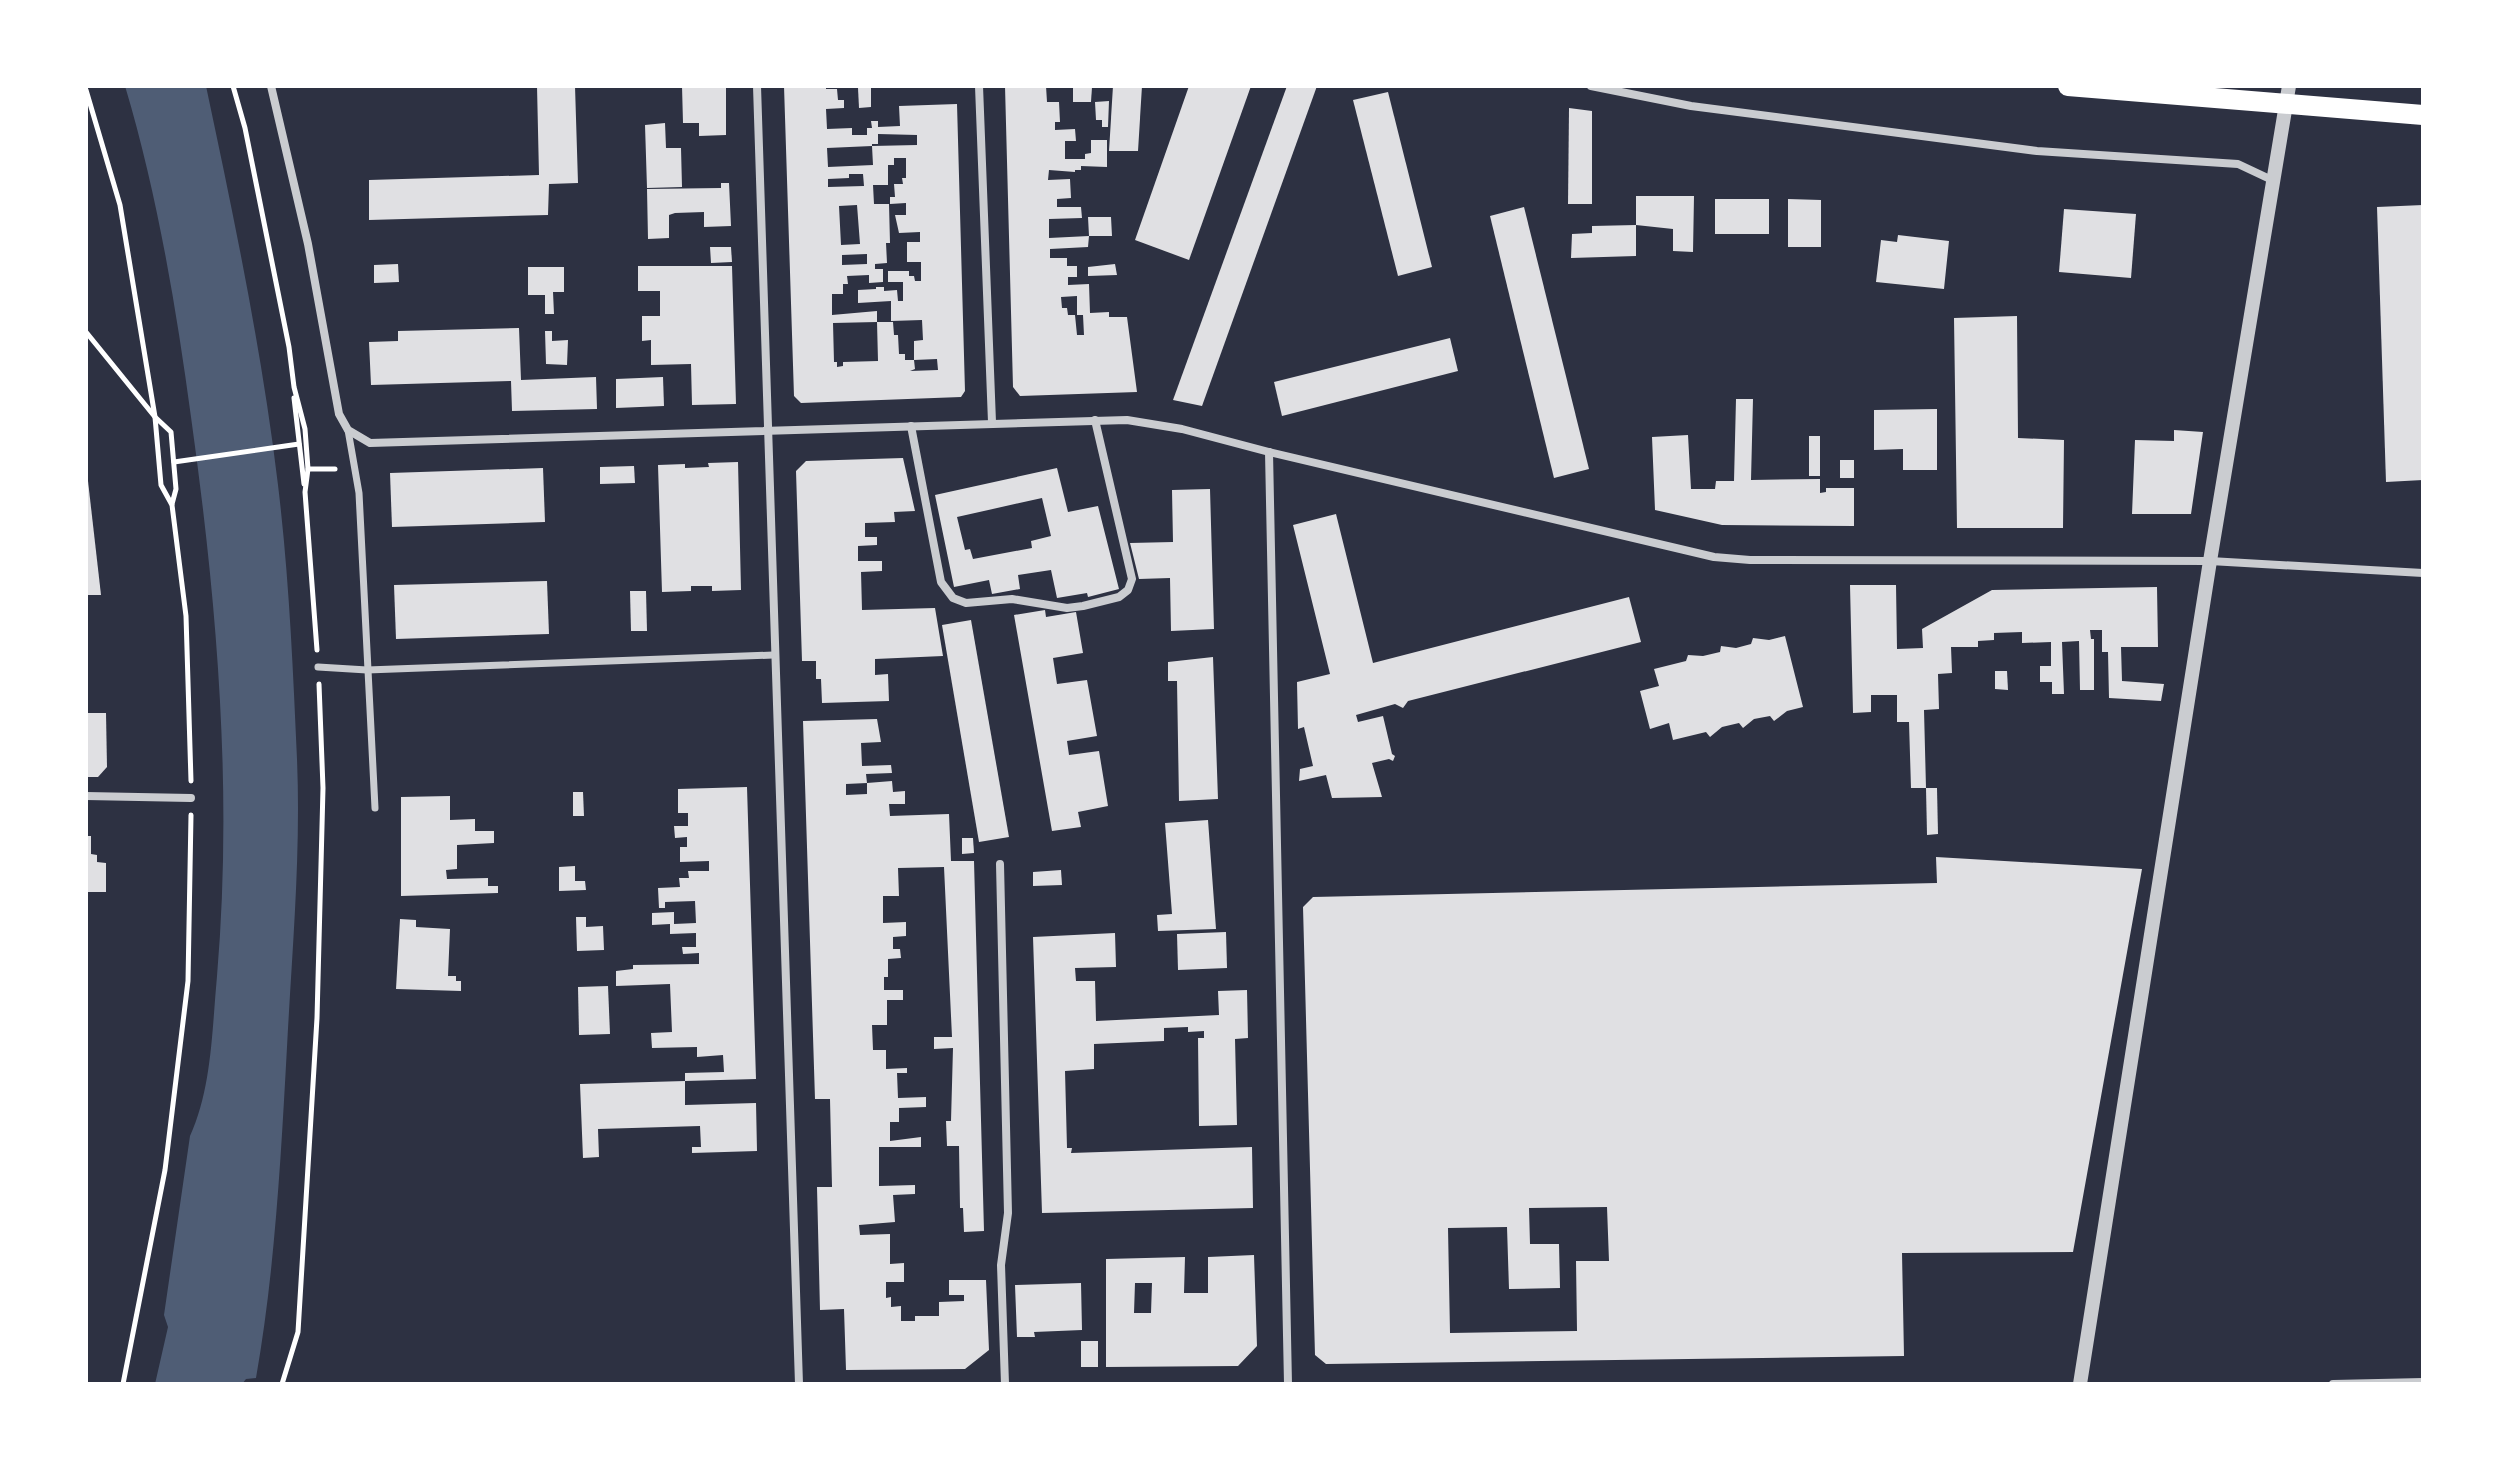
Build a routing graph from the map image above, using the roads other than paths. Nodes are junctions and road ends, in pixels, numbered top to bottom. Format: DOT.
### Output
graph roads {
  1 [pos="271,86"];
  2 [pos="757,86"];
  3 [pos="979,86"];
  4 [pos="1591,86"];
  5 [pos="2068,86"];
  6 [pos="2287,96"];
  7 [pos="2423,115"];
  8 [pos="2272,180"];
  9 [pos="1095,420"];
  10 [pos="992,422"];
  11 [pos="911,426"];
  12 [pos="766,429"];
  13 [pos="348,430"];
  14 [pos="1269,452"];
  15 [pos="2210,561"];
  16 [pos="2423,573"];
  17 [pos="773,655"];
  18 [pos="318,667"];
  19 [pos="367,670"];
  20 [pos="86,796"];
  21 [pos="191,798"];
  22 [pos="375,808"];
  23 [pos="1000,864"];
  24 [pos="2423,1382"];
  25 [pos="799,1384"];
  26 [pos="1005,1384"];
  27 [pos="1288,1384"];
  28 [pos="2080,1384"];
  29 [pos="2333,1384"];
  1 -- 13 [label="street"];
  2 -- 12 [label="street"];
  3 -- 10 [label="street"];
  4 -- 8 [label="street"];
  5 -- 6 [label="main road"];
  6 -- 7 [label="main road"];
  6 -- 8 [label="street"];
  8 -- 15 [label="street"];
  9 -- 10 [label="street"];
  9 -- 11 [label="street"];
  9 -- 14 [label="street"];
  10 -- 11 [label="street"];
  11 -- 12 [label="street"];
  12 -- 13 [label="street"];
  12 -- 17 [label="street"];
  13 -- 19 [label="street"];
  14 -- 15 [label="street"];
  14 -- 27 [label="street"];
  15 -- 16 [label="street"];
  15 -- 28 [label="street"];
  17 -- 19 [label="street"];
  17 -- 25 [label="street"];
  18 -- 19 [label="street"];
  19 -- 22 [label="street"];
  20 -- 21 [label="street"];
  23 -- 26 [label="street"];
  24 -- 29 [label="street"];
}
